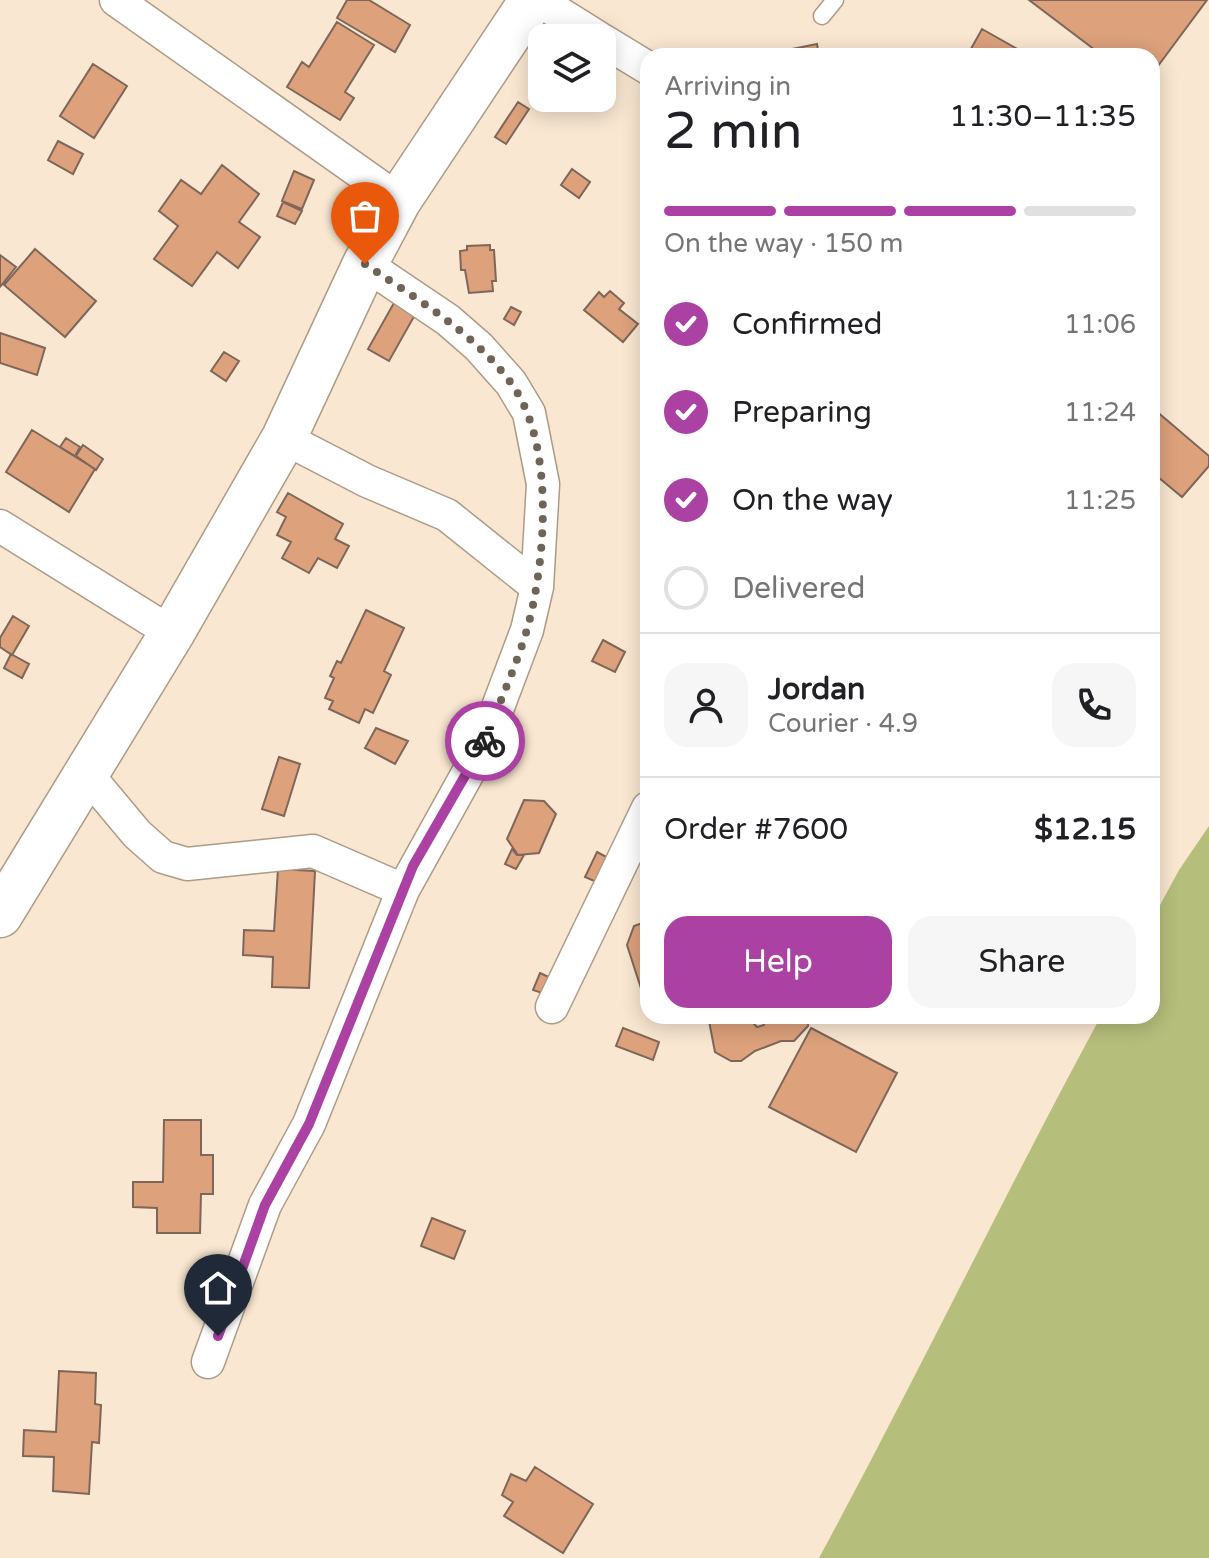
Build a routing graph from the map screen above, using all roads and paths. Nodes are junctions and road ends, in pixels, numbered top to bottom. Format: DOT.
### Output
graph roads {
  1 [pos="116,0"];
  2 [pos="535,0"];
  3 [pos="835,0"];
  4 [pos="822,16"];
  5 [pos="576,24"];
  6 [pos="616,48"];
  7 [pos="640,63"];
  8 [pos="399,200"];
  9 [pos="365,264"];
  10 [pos="284,438"];
  11 [pos="0,526"];
  12 [pos="537,587"];
  13 [pos="172,633"];
  14 [pos="86,773"];
  15 [pos="640,825"];
  16 [pos="403,890"];
  17 [pos="0,915"];
  18 [pos="552,1007"];
  19 [pos="208,1362"];
  1 -- 8 [label="street"];
  2 -- 5 [label="street"];
  2 -- 8 [label="main road"];
  3 -- 4 [label="lane"];
  6 -- 7 [label="street"];
  8 -- 9 [label="main road"];
  9 -- 10 [label="main road"];
  9 -- 12 [label="street"];
  10 -- 12 [label="street"];
  10 -- 13 [label="main road"];
  11 -- 13 [label="street"];
  12 -- 16 [label="street"];
  13 -- 14 [label="main road"];
  14 -- 16 [label="street"];
  14 -- 17 [label="main road"];
  15 -- 18 [label="street"];
  16 -- 19 [label="street"];
}
